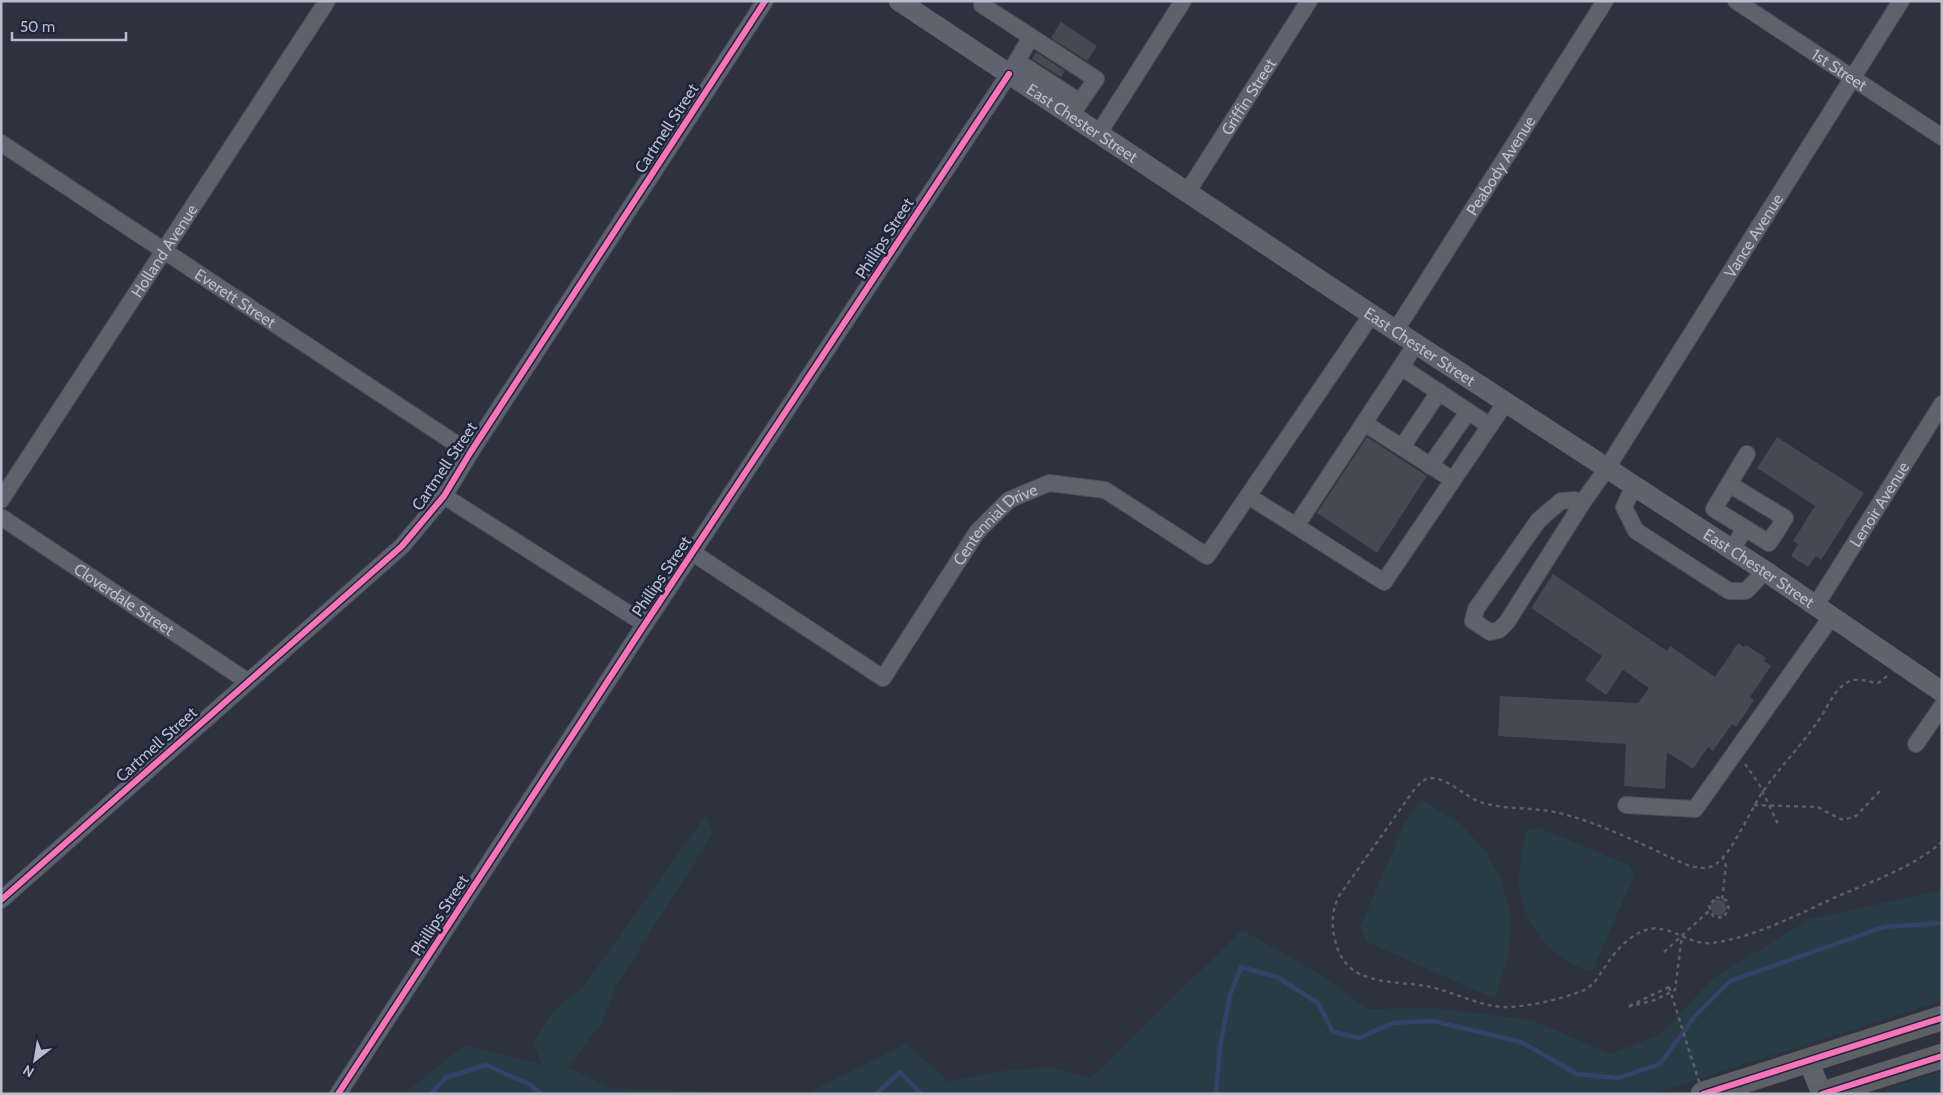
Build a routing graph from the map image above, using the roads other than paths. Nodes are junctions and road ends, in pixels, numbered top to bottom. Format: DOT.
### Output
graph roads {
  1 [pos="328,1"];
  2 [pos="765,1"];
  3 [pos="899,1"];
  4 [pos="1183,1"];
  5 [pos="1309,1"];
  6 [pos="1605,1"];
  7 [pos="1736,1"];
  8 [pos="1901,1"];
  9 [pos="982,5"];
  10 [pos="1031,37"];
  11 [pos="1013,68"];
  12 [pos="1852,78"];
  13 [pos="1076,109"];
  14 [pos="1099,132"];
  15 [pos="1942,137"];
  16 [pos="1,143"];
  17 [pos="1188,191"];
  18 [pos="165,250"];
  19 [pos="1372,314"];
  20 [pos="1396,330"];
  21 [pos="1416,344"];
  22 [pos="1401,367"];
  23 [pos="1439,392"];
  24 [pos="1506,402"];
  25 [pos="1942,404"];
  26 [pos="1468,412"];
  27 [pos="1364,423"];
  28 [pos="1490,426"];
  29 [pos="1402,447"];
  30 [pos="470,453"];
  31 [pos="1747,454"];
  32 [pos="1430,466"];
  33 [pos="1607,468"];
  34 [pos="1453,480"];
  35 [pos="1729,484"];
  36 [pos="1634,486"];
  37 [pos="444,496"];
  38 [pos="1248,496"];
  39 [pos="1,500"];
  40 [pos="1583,502"];
  41 [pos="1714,509"];
  42 [pos="1,517"];
  43 [pos="1296,526"];
  44 [pos="1745,528"];
  45 [pos="1702,530"];
  46 [pos="1732,550"];
  47 [pos="693,554"];
  48 [pos="1764,571"];
  49 [pos="1824,610"];
  50 [pos="645,624"];
  51 [pos="247,682"];
  52 [pos="1942,692"];
  53 [pos="1942,706"];
  54 [pos="1916,744"];
  55 [pos="1626,805"];
  56 [pos="3,896"];
  57 [pos="1942,1018"];
  58 [pos="1942,1056"];
  59 [pos="1808,1060"];
  60 [pos="338,1094"];
  61 [pos="1703,1094"];
  62 [pos="1822,1094"];
  1 -- 18 [label="street, Holland Avenue"];
  2 -- 30 [label="street, Cartmell Street"];
  3 -- 11 [label="main road, East Chester Street"];
  4 -- 14 [label="street"];
  5 -- 17 [label="street, Griffin Street"];
  6 -- 20 [label="street, Peabody Avenue"];
  7 -- 12 [label="street, 1st Street"];
  8 -- 12 [label="street, Vance Avenue"];
  9 -- 10 [label="street"];
  10 -- 11 [label="street, Phillips Street"];
  10 -- 13 [label="street"];
  11 -- 13 [label="main road, East Chester Street"];
  11 -- 47 [label="street, Phillips Street"];
  12 -- 15 [label="street, 1st Street"];
  12 -- 33 [label="street, Vance Avenue"];
  13 -- 14 [label="main road, East Chester Street"];
  14 -- 17 [label="main road, East Chester Street"];
  16 -- 18 [label="street, Everett Street"];
  17 -- 19 [label="main road, East Chester Street"];
  18 -- 30 [label="street, Everett Street"];
  18 -- 39 [label="street, Holland Avenue"];
  19 -- 20 [label="main road, East Chester Street"];
  19 -- 38 [label="street, Centennial Drive"];
  20 -- 21 [label="main road, East Chester Street"];
  21 -- 22 [label="street"];
  21 -- 24 [label="main road, East Chester Street"];
  22 -- 23 [label="street"];
  22 -- 27 [label="street"];
  23 -- 26 [label="street"];
  23 -- 29 [label="street"];
  24 -- 28 [label="street"];
  24 -- 33 [label="main road, East Chester Street"];
  25 -- 49 [label="street, Lenoir Avenue"];
  26 -- 28 [label="street"];
  26 -- 32 [label="street"];
  27 -- 29 [label="street"];
  27 -- 43 [label="street"];
  28 -- 34 [label="street"];
  29 -- 32 [label="street"];
  30 -- 37 [label="street, Cartmell Street"];
  31 -- 35 [label="street"];
  32 -- 34 [label="street"];
  33 -- 36 [label="main road, East Chester Street"];
  33 -- 40 [label="street, Vance Avenue"];
  34 -- 43 [label="street"];
  35 -- 41 [label="street"];
  35 -- 44 [label="street"];
  36 -- 45 [label="main road, East Chester Street"];
  36 -- 48 [label="street"];
  37 -- 50 [label="street"];
  37 -- 51 [label="street, Cartmell Street"];
  38 -- 43 [label="street"];
  38 -- 47 [label="street, Centennial Drive"];
  40 -- 40 [label="street, Vance Avenue"];
  41 -- 44 [label="street"];
  41 -- 45 [label="street"];
  42 -- 51 [label="street, Cloverdale Street"];
  44 -- 46 [label="street"];
  45 -- 46 [label="main road, East Chester Street"];
  46 -- 48 [label="main road, East Chester Street"];
  47 -- 50 [label="street, Phillips Street"];
  48 -- 49 [label="main road, East Chester Street"];
  49 -- 52 [label="main road, East Chester Street"];
  49 -- 55 [label="street, Lenoir Avenue"];
  50 -- 60 [label="street, Phillips Street"];
  51 -- 56 [label="street, Cartmell Street"];
  53 -- 54 [label="street"];
  57 -- 59 [label="highway"];
  58 -- 62 [label="highway"];
  59 -- 61 [label="highway"];
  59 -- 62 [label="main road"];
}
